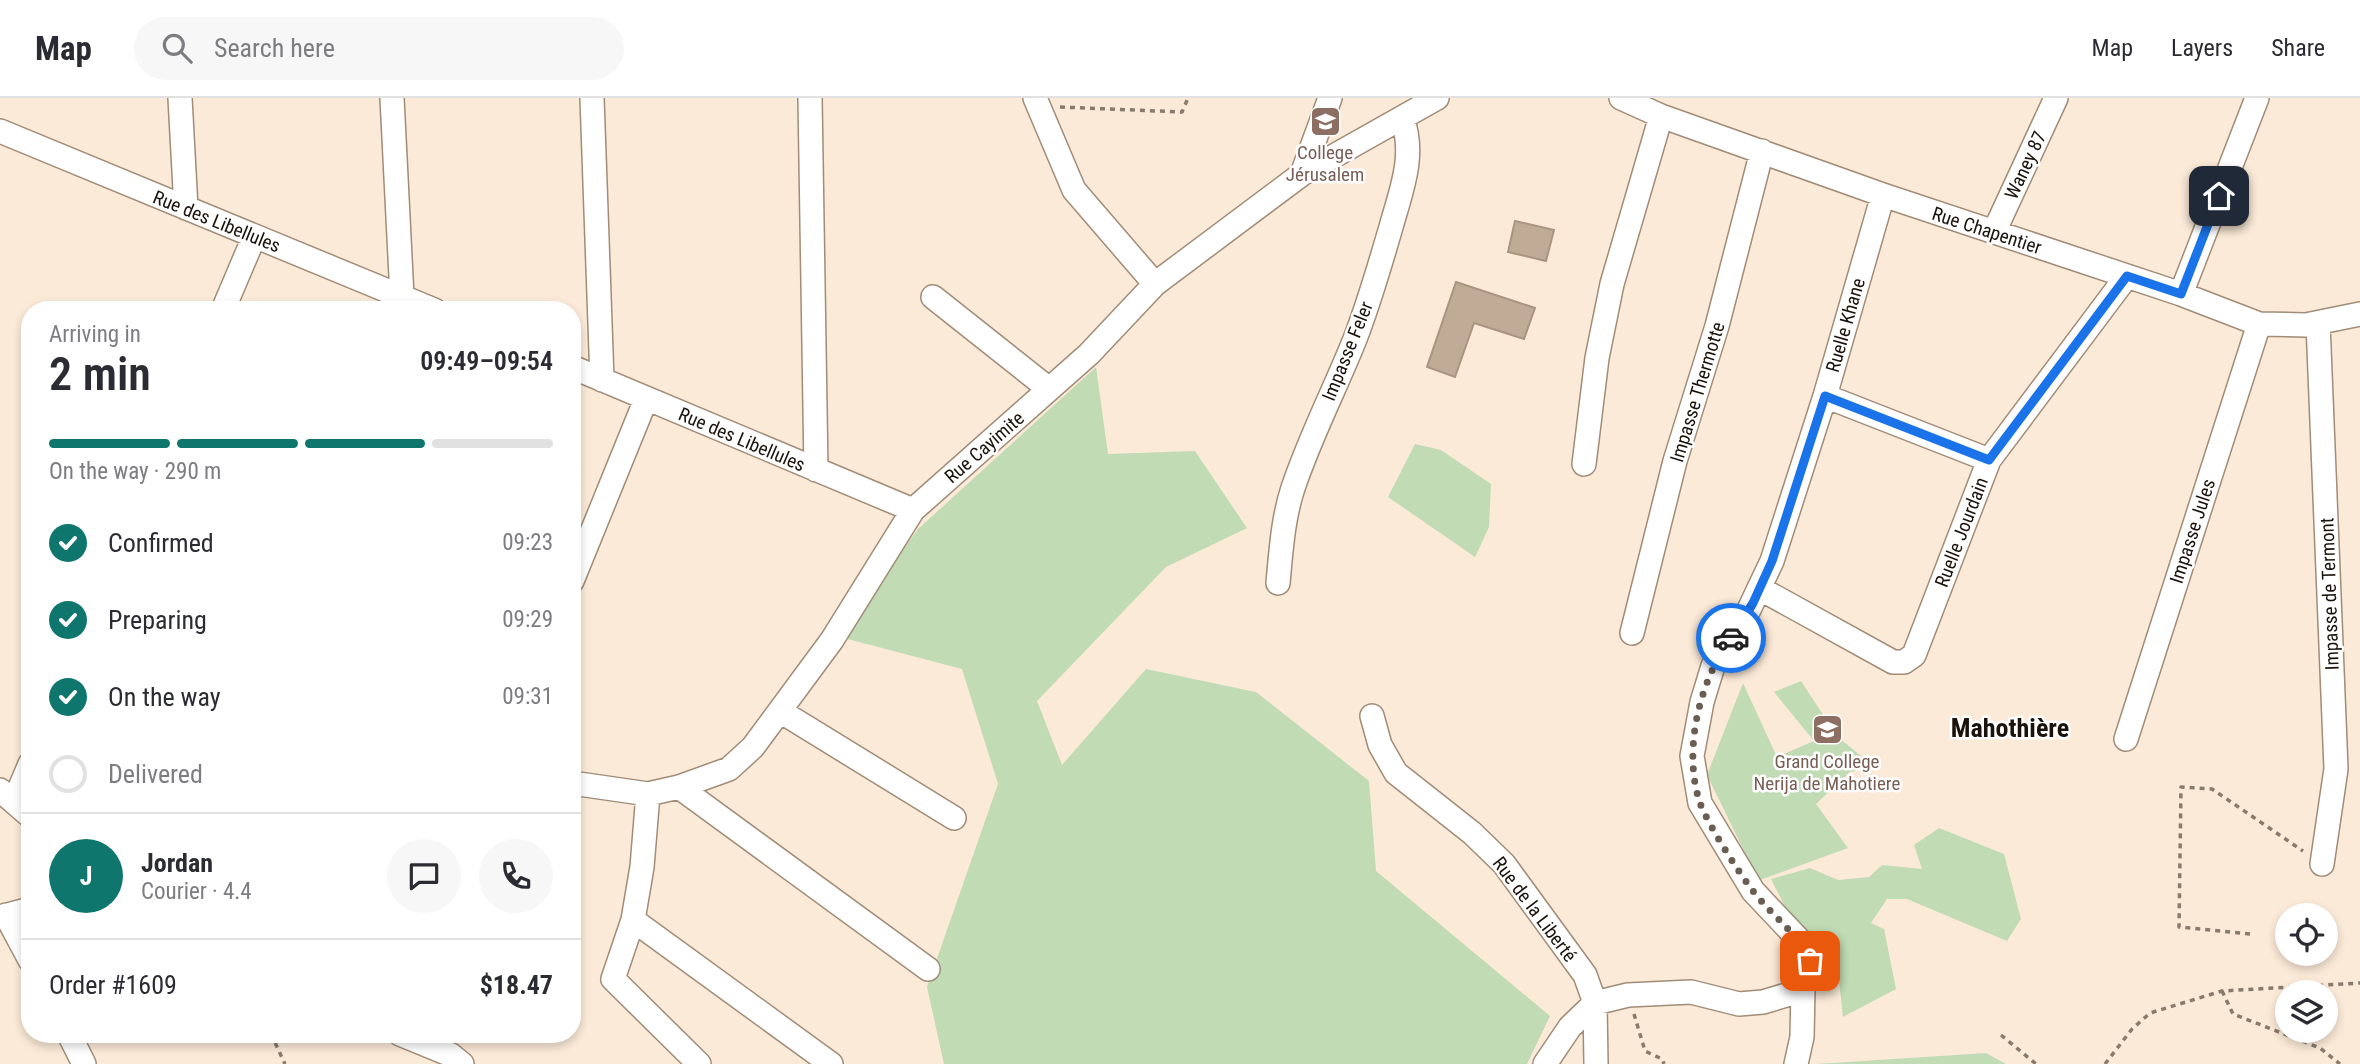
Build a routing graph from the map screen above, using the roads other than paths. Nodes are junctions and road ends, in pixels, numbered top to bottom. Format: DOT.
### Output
graph roads {
  1 [pos="180,98"];
  2 [pos="392,98"];
  3 [pos="592,98"];
  4 [pos="810,98"];
  5 [pos="1330,98"];
  6 [pos="1437,98"];
  7 [pos="1621,98"];
  8 [pos="2056,98"];
  9 [pos="2257,98"];
  10 [pos="1036,102"];
  11 [pos="1661,116"];
  12 [pos="1402,118"];
  13 [pos="0,131"];
  14 [pos="1762,151"];
  15 [pos="1303,174"];
  16 [pos="1883,195"];
  17 [pos="186,208"];
  18 [pos="1994,232"];
  19 [pos="254,237"];
  20 [pos="2127,276"];
  21 [pos="1155,284"];
  22 [pos="2181,294"];
  23 [pos="402,297"];
  24 [pos="933,297"];
  25 [pos="227,301"];
  26 [pos="412,301"];
  27 [pos="2360,314"];
  28 [pos="2318,323"];
  29 [pos="2259,324"];
  30 [pos="581,371"];
  31 [pos="602,380"];
  32 [pos="1049,389"];
  33 [pos="1825,396"];
  34 [pos="646,399"];
  35 [pos="1989,460"];
  36 [pos="1584,464"];
  37 [pos="816,470"];
  38 [pos="913,510"];
  39 [pos="581,559"];
  40 [pos="1278,583"];
  41 [pos="1759,588"];
  42 [pos="1632,633"];
  43 [pos="780,710"];
  44 [pos="1372,716"];
  45 [pos="2126,739"];
  46 [pos="581,784"];
  47 [pos="679,788"];
  48 [pos="648,794"];
  49 [pos="954,818"];
  50 [pos="2322,864"];
  51 [pos="21,911"];
  52 [pos="3,916"];
  53 [pos="633,919"];
  54 [pos="21,945"];
  55 [pos="928,969"];
  56 [pos="1803,990"];
  57 [pos="1595,1003"];
  58 [pos="74,1043"];
  59 [pos="422,1043"];
  60 [pos="84,1064"];
  61 [pos="462,1064"];
  62 [pos="699,1064"];
  63 [pos="831,1064"];
  64 [pos="1545,1064"];
  65 [pos="1596,1064"];
  66 [pos="1796,1064"];
  1 -- 17 [label="street"];
  2 -- 23 [label="street"];
  3 -- 31 [label="street"];
  4 -- 37 [label="street"];
  5 -- 15 [label="street"];
  6 -- 12 [label="street, Rue Cayimite"];
  7 -- 11 [label="street, Rue Chapentier"];
  8 -- 18 [label="street, Waney 87"];
  9 -- 22 [label="street"];
  10 -- 21 [label="street"];
  11 -- 14 [label="street, Rue Chapentier"];
  11 -- 36 [label="street"];
  12 -- 15 [label="street, Rue Cayimite"];
  12 -- 40 [label="street, Impasse Feler"];
  13 -- 17 [label="street, Rue des Libellules"];
  14 -- 16 [label="street, Rue Chapentier"];
  14 -- 42 [label="street, Impasse Thermotte"];
  15 -- 21 [label="street, Rue Cayimite"];
  16 -- 18 [label="street, Rue Chapentier"];
  16 -- 33 [label="street, Ruelle Khane"];
  17 -- 19 [label="street, Rue des Libellules"];
  18 -- 20 [label="street, Rue Chapentier"];
  19 -- 23 [label="street, Rue des Libellules"];
  19 -- 25 [label="street"];
  20 -- 22 [label="street, Rue Chapentier"];
  20 -- 35 [label="street, Ruelle Jourdain"];
  21 -- 32 [label="street, Rue Cayimite"];
  22 -- 29 [label="street, Rue Chapentier"];
  23 -- 26 [label="street, Rue des Libellules"];
  24 -- 32 [label="street"];
  27 -- 28 [label="street, Rue Chapentier"];
  28 -- 29 [label="street, Rue Chapentier"];
  28 -- 50 [label="street, Impasse de Termont"];
  29 -- 45 [label="street, Impasse Jules"];
  30 -- 31 [label="street, Rue des Libellules"];
  31 -- 34 [label="street, Rue des Libellules"];
  32 -- 38 [label="street, Rue Cayimite"];
  33 -- 35 [label="street"];
  33 -- 41 [label="street, Ruelle Khane"];
  34 -- 37 [label="street, Rue des Libellules"];
  34 -- 39 [label="street"];
  35 -- 41 [label="street, Ruelle Jourdain"];
  37 -- 38 [label="street, Rue des Libellules"];
  38 -- 43 [label="street, Rue Cayimite"];
  41 -- 56 [label="street, Ruelle Khane"];
  43 -- 47 [label="street, Rue Cayimite"];
  43 -- 49 [label="street"];
  44 -- 57 [label="street, Rue de la Liberté"];
  46 -- 48 [label="street, Rue Cayimite"];
  47 -- 48 [label="street, Rue Cayimite"];
  47 -- 55 [label="street"];
  48 -- 53 [label="street"];
  51 -- 52 [label="street"];
  52 -- 54 [label="street"];
  53 -- 62 [label="street"];
  53 -- 63 [label="street"];
  56 -- 57 [label="street"];
  56 -- 66 [label="street, Ruelle Khane"];
  57 -- 64 [label="street"];
  57 -- 65 [label="street, Rue de la Liberté"];
  58 -- 60 [label="street"];
  59 -- 61 [label="street"];
}
